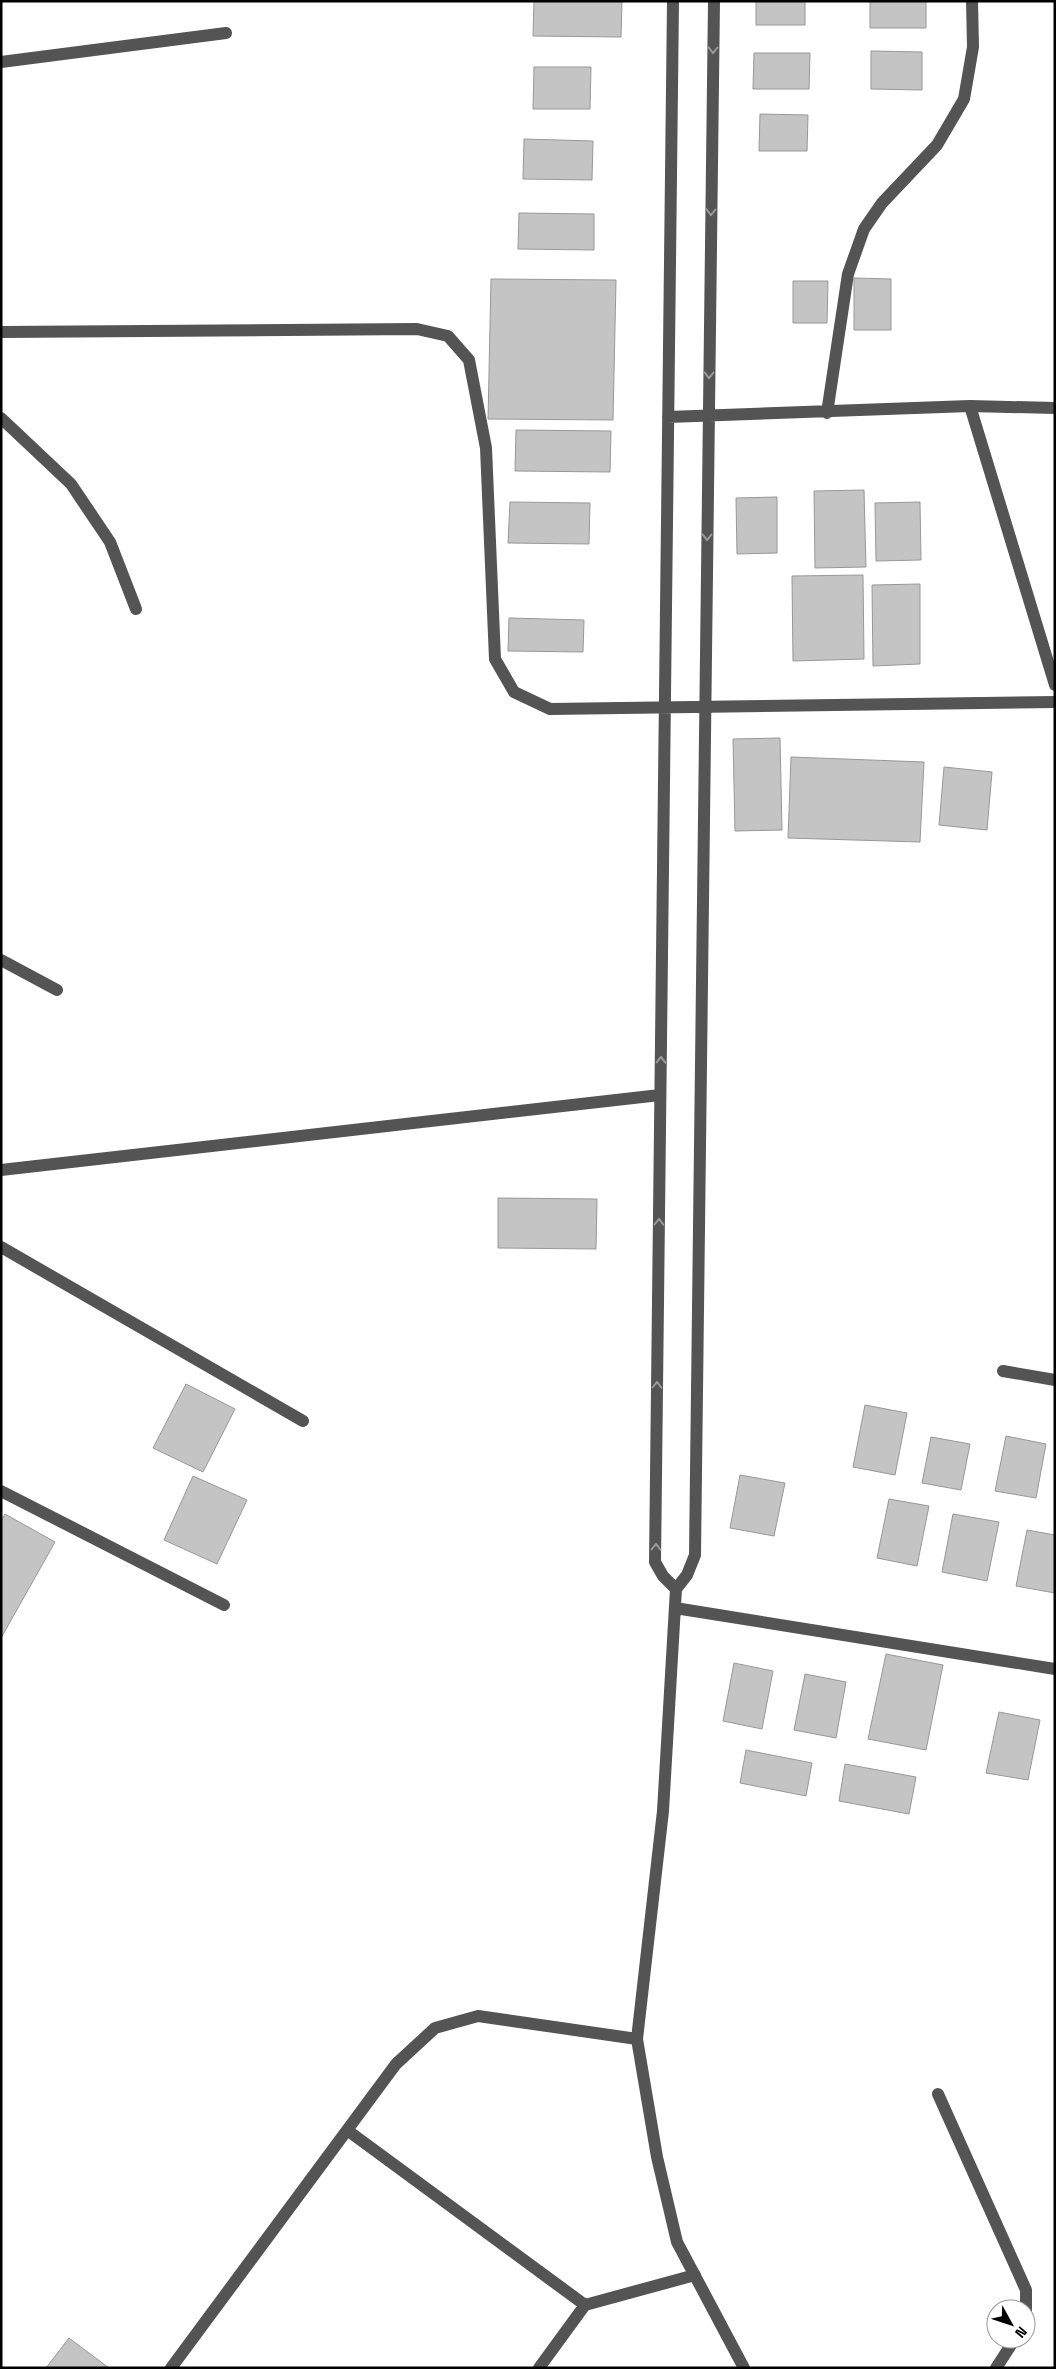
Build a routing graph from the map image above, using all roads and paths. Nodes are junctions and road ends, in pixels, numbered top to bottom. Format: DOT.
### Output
graph roads {
  1 [pos="674,1"];
  2 [pos="714,1"];
  3 [pos="972,1"];
  4 [pos="226,33"];
  5 [pos="1,62"];
  6 [pos="1,332"];
  7 [pos="970,406"];
  8 [pos="1055,408"];
  9 [pos="827,413"];
  10 [pos="708,415"];
  11 [pos="668,417"];
  12 [pos="1,418"];
  13 [pos="136,609"];
  14 [pos="1055,685"];
  15 [pos="1055,702"];
  16 [pos="705,707"];
  17 [pos="666,708"];
  18 [pos="1,960"];
  19 [pos="57,990"];
  20 [pos="660,1095"];
  21 [pos="1,1170"];
  22 [pos="1,1247"];
  23 [pos="1003,1371"];
  24 [pos="1055,1380"];
  25 [pos="303,1421"];
  26 [pos="1,1491"];
  27 [pos="676,1589"];
  28 [pos="224,1605"];
  29 [pos="675,1608"];
  30 [pos="1055,1669"];
  31 [pos="637,2038"];
  32 [pos="938,2094"];
  33 [pos="347,2130"];
  34 [pos="695,2275"];
  35 [pos="1026,2299"];
  36 [pos="585,2305"];
  37 [pos="1008,2349"];
  38 [pos="171,2368"];
  39 [pos="539,2368"];
  40 [pos="744,2368"];
  41 [pos="996,2368"];
  1 -- 11 [label="street"];
  2 -- 10 [label="street, one-way"];
  3 -- 9 [label="street"];
  4 -- 5 [label="street"];
  6 -- 17 [label="street"];
  7 -- 8 [label="street"];
  7 -- 9 [label="street"];
  7 -- 14 [label="street"];
  9 -- 10 [label="street"];
  10 -- 11 [label="street"];
  10 -- 16 [label="street, one-way"];
  11 -- 17 [label="street"];
  12 -- 13 [label="street"];
  15 -- 16 [label="street"];
  16 -- 17 [label="street"];
  16 -- 27 [label="street"];
  20 -- 17 [label="street, one-way"];
  18 -- 19 [label="street"];
  20 -- 21 [label="street"];
  27 -- 20 [label="street, one-way"];
  22 -- 25 [label="street"];
  23 -- 24 [label="street"];
  26 -- 28 [label="street"];
  27 -- 29 [label="street"];
  29 -- 30 [label="street"];
  29 -- 31 [label="street"];
  31 -- 33 [label="street"];
  31 -- 34 [label="street"];
  32 -- 35 [label="street"];
  33 -- 36 [label="street"];
  33 -- 38 [label="street"];
  34 -- 36 [label="street"];
  34 -- 40 [label="street"];
  36 -- 39 [label="street"];
  37 -- 41 [label="street"];
}
